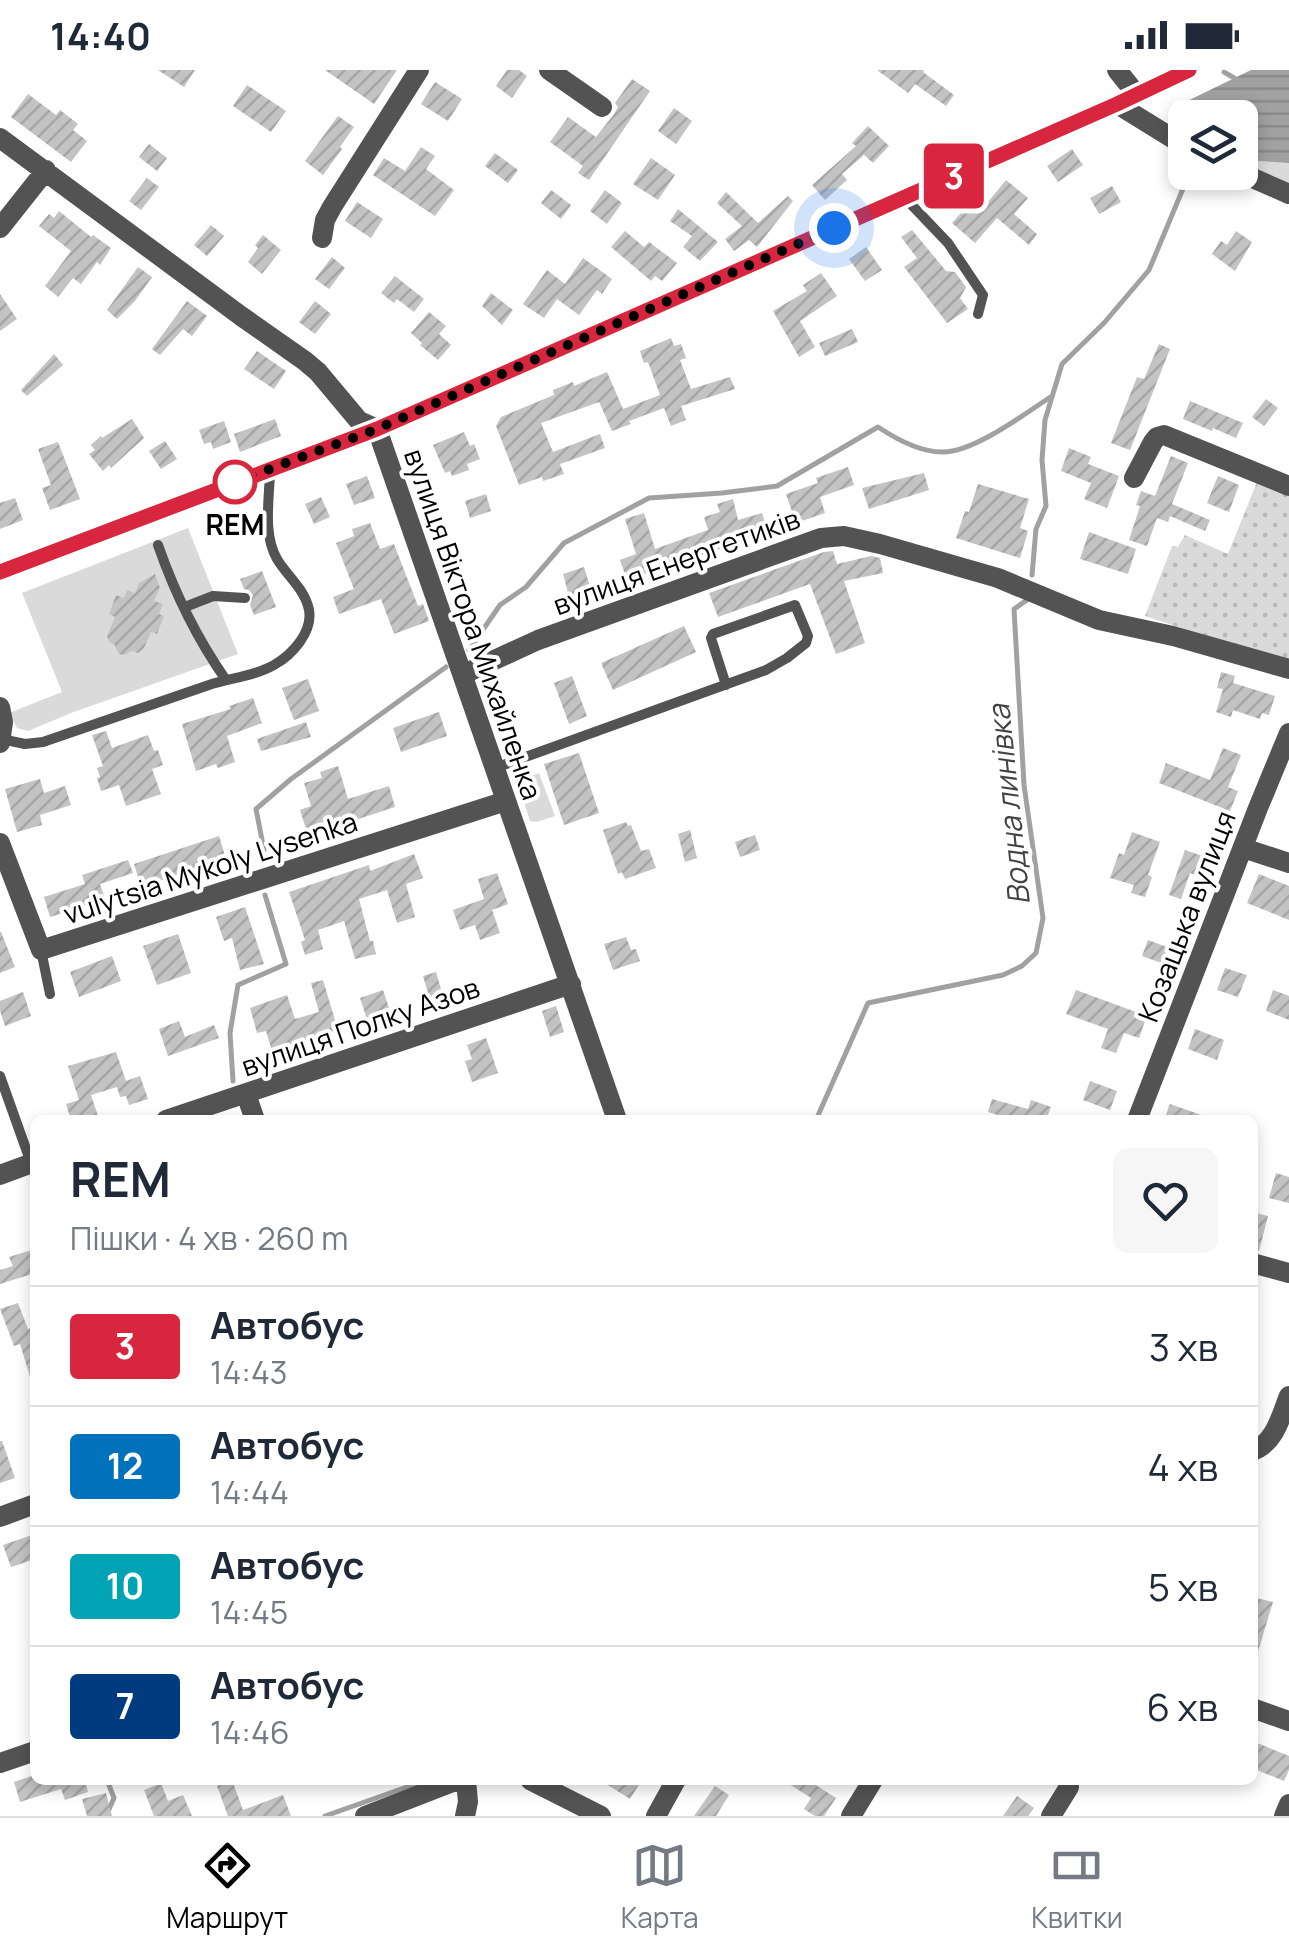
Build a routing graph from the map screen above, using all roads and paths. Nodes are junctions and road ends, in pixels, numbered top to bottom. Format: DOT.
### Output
graph roads {
  1 [pos="419,70"];
  2 [pos="549,70"];
  3 [pos="1117,70"];
  4 [pos="1190,70"];
  5 [pos="1137,95"];
  6 [pos="1117,104"];
  7 [pos="602,106"];
  8 [pos="1168,136"];
  9 [pos="0,138"];
  10 [pos="46,170"];
  11 [pos="1258,180"];
  12 [pos="1289,194"];
  13 [pos="904,197"];
  14 [pos="0,228"];
  15 [pos="322,238"];
  16 [pos="978,314"];
  17 [pos="377,429"];
  18 [pos="270,468"];
  19 [pos="1134,478"];
  20 [pos="1289,486"];
  21 [pos="158,545"];
  22 [pos="0,572"];
  23 [pos="246,598"];
  24 [pos="186,608"];
  25 [pos="1289,669"];
  26 [pos="464,674"];
  27 [pos="226,680"];
  28 [pos="726,684"];
  29 [pos="0,707"];
  30 [pos="1289,733"];
  31 [pos="1,741"];
  32 [pos="495,768"];
  33 [pos="506,801"];
  34 [pos="0,843"];
  35 [pos="1243,848"];
  36 [pos="1289,863"];
  37 [pos="41,950"];
  38 [pos="570,984"];
  39 [pos="50,994"];
  40 [pos="0,1076"];
  41 [pos="246,1094"];
  42 [pos="181,1115"];
  43 [pos="252,1115"];
  44 [pos="616,1115"];
  45 [pos="1139,1115"];
  46 [pos="30,1155"];
  47 [pos="30,1164"];
  48 [pos="0,1175"];
  49 [pos="1258,1265"];
  50 [pos="1289,1273"];
  51 [pos="1289,1396"];
  52 [pos="1258,1450"];
  53 [pos="30,1506"];
  54 [pos="0,1517"];
  55 [pos="1258,1710"];
  56 [pos="1289,1720"];
  57 [pos="30,1752"];
  58 [pos="0,1764"];
  59 [pos="449,1785"];
  60 [pos="463,1785"];
  61 [pos="540,1785"];
  62 [pos="673,1785"];
  63 [pos="870,1785"];
  64 [pos="1069,1787"];
  65 [pos="1289,1804"];
  66 [pos="365,1816"];
  67 [pos="465,1816"];
  68 [pos="601,1816"];
  69 [pos="656,1816"];
  70 [pos="851,1816"];
  71 [pos="1051,1816"];
  72 [pos="1284,1816"];
  1 -- 15 [label="street"];
  2 -- 7 [label="street"];
  3 -- 5 [label="street"];
  4 -- 5 [label="street"];
  5 -- 6 [label="street"];
  6 -- 8 [label="street"];
  6 -- 13 [label="street"];
  9 -- 10 [label="street, вулиця Віктора Михайленка"];
  10 -- 14 [label="street"];
  10 -- 17 [label="street, вулиця Віктора Михайленка"];
  11 -- 12 [label="street"];
  13 -- 16 [label="lane"];
  13 -- 17 [label="street"];
  17 -- 18 [label="street"];
  17 -- 26 [label="street, вулиця Віктора Михайленка"];
  18 -- 22 [label="street"];
  18 -- 27 [label="lane"];
  19 -- 20 [label="street"];
  21 -- 24 [label="lane"];
  23 -- 24 [label="lane"];
  24 -- 27 [label="lane"];
  25 -- 26 [label="street, вулиця Енергетиків"];
  26 -- 32 [label="street, вулиця Віктора Михайленка"];
  27 -- 31 [label="lane"];
  28 -- 28 [label="lane"];
  28 -- 32 [label="lane"];
  29 -- 31 [label="street"];
  30 -- 35 [label="street, Козацька вулиця"];
  32 -- 33 [label="street, вулиця Віктора Михайленка"];
  33 -- 37 [label="street, vulytsia Mykoly Lysenka"];
  33 -- 38 [label="street, вулиця Віктора Михайленка"];
  34 -- 37 [label="street, vulytsia Mykoly Lysenka"];
  35 -- 36 [label="street"];
  35 -- 45 [label="street, Козацька вулиця"];
  37 -- 39 [label="lane"];
  38 -- 41 [label="street, вулиця Полку Азов"];
  38 -- 44 [label="street, вулиця Віктора Михайленка"];
  40 -- 46 [label="lane"];
  41 -- 42 [label="street, вулиця Полку Азов"];
  41 -- 43 [label="street"];
  47 -- 48 [label="street"];
  49 -- 50 [label="street"];
  51 -- 52 [label="street"];
  53 -- 54 [label="street"];
  55 -- 56 [label="street"];
  57 -- 58 [label="street"];
  59 -- 66 [label="street"];
  60 -- 67 [label="street"];
  61 -- 68 [label="street"];
  62 -- 69 [label="street"];
  63 -- 70 [label="street"];
  64 -- 71 [label="street"];
  65 -- 72 [label="street"];
}
